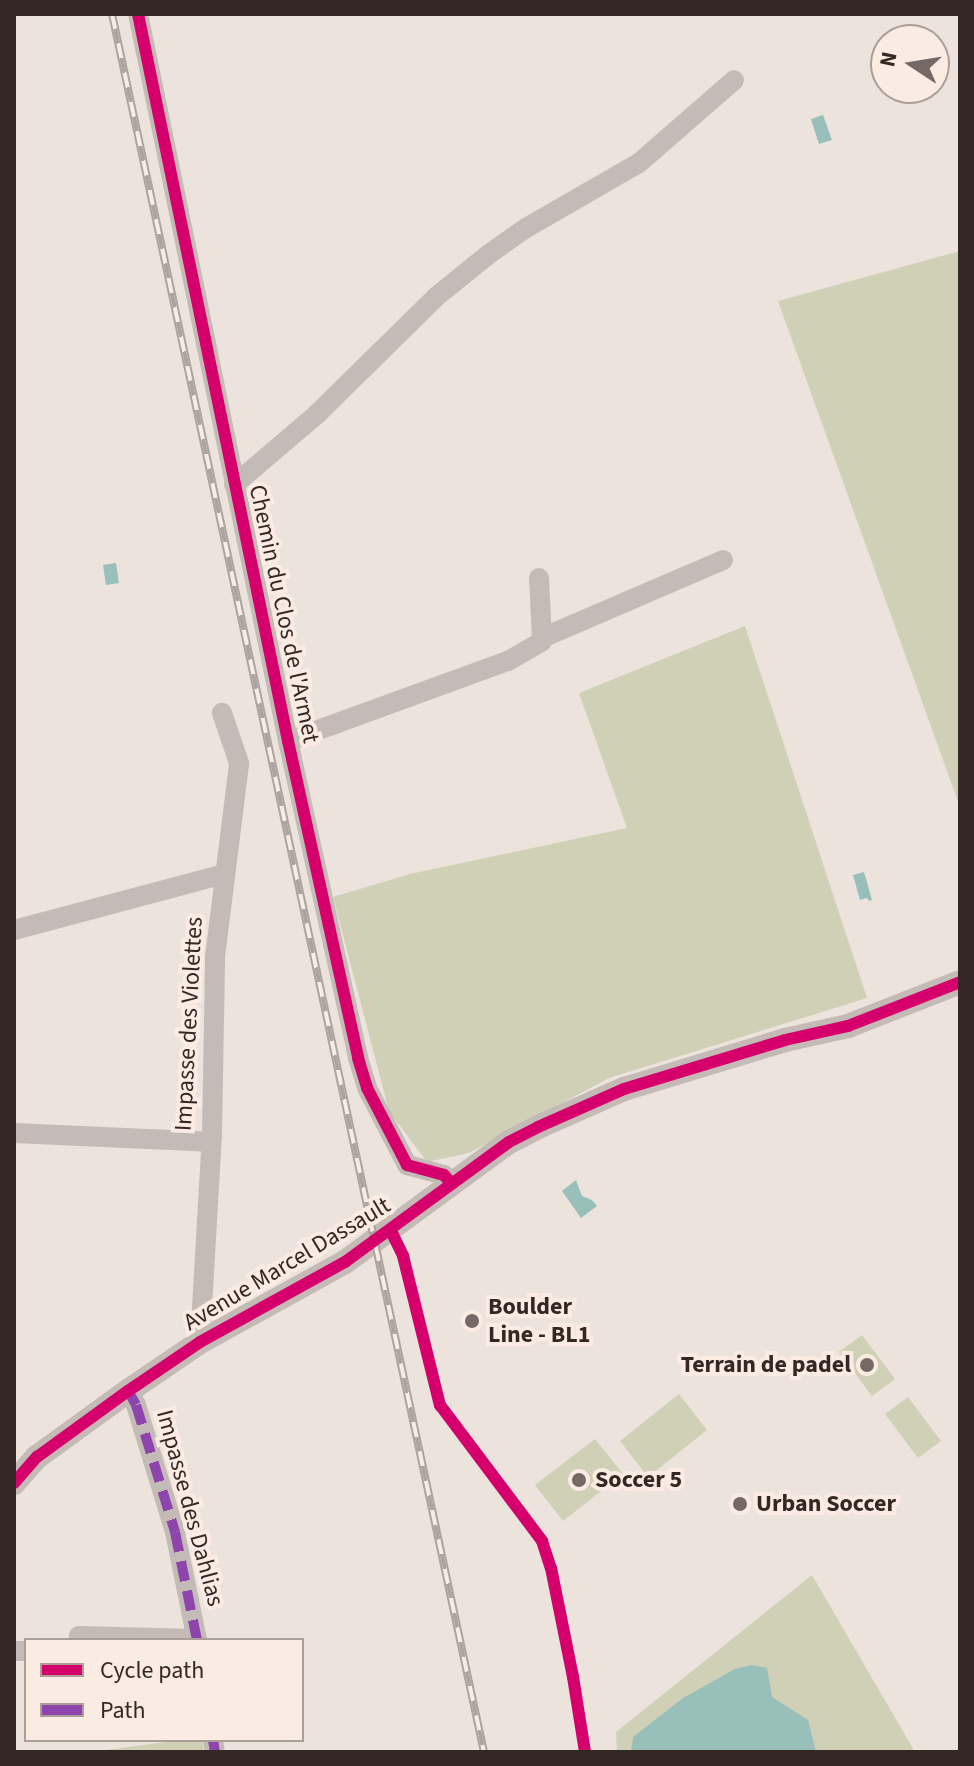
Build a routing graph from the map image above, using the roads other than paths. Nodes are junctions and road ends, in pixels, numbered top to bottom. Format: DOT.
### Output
graph roads {
  1 [pos="138,14"];
  2 [pos="734,80"];
  3 [pos="239,480"];
  4 [pos="723,560"];
  5 [pos="539,578"];
  6 [pos="542,638"];
  7 [pos="222,713"];
  8 [pos="293,739"];
  9 [pos="225,874"];
  10 [pos="14,930"];
  11 [pos="960,982"];
  12 [pos="14,1133"];
  13 [pos="209,1142"];
  14 [pos="451,1183"];
  15 [pos="200,1342"];
  16 [pos="128,1391"];
  17 [pos="15,1489"];
  18 [pos="79,1638"];
  19 [pos="138,1638"];
  20 [pos="197,1638"];
  1 -- 3 [label="street, Chemin du Clos de l'Armet"];
  2 -- 3 [label="street"];
  3 -- 8 [label="street, Chemin du Clos de l'Armet"];
  4 -- 6 [label="street"];
  5 -- 6 [label="street"];
  6 -- 8 [label="street"];
  7 -- 9 [label="street, Impasse des Violettes"];
  8 -- 14 [label="street, Chemin du Clos de l'Armet"];
  9 -- 10 [label="street"];
  9 -- 13 [label="street, Impasse des Violettes"];
  11 -- 14 [label="street, Avenue Marcel Dassault"];
  12 -- 13 [label="street"];
  13 -- 15 [label="street, Impasse des Violettes"];
  14 -- 15 [label="street, Avenue Marcel Dassault"];
  15 -- 16 [label="street, Avenue Marcel Dassault"];
  16 -- 17 [label="street, Avenue Marcel Dassault"];
  16 -- 20 [label="street, Impasse des Dahlias"];
  18 -- 19 [label="street"];
}
